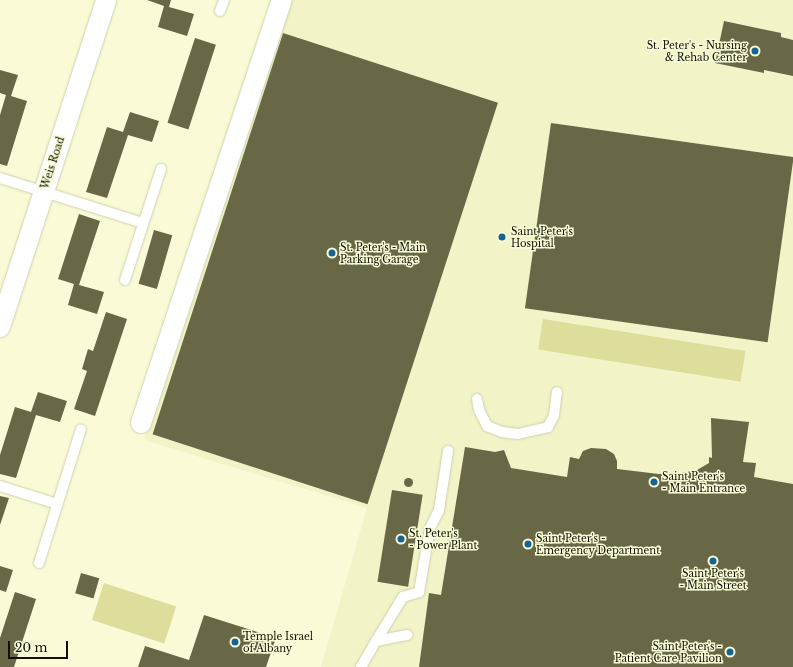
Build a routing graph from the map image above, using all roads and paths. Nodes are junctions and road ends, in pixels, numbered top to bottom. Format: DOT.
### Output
graph roads {
  1 [pos="106,0"];
  2 [pos="224,0"];
  3 [pos="282,0"];
  4 [pos="220,11"];
  5 [pos="161,169"];
  6 [pos="0,178"];
  7 [pos="44,192"];
  8 [pos="143,224"];
  9 [pos="125,280"];
  10 [pos="0,327"];
  11 [pos="557,392"];
  12 [pos="476,399"];
  13 [pos="141,423"];
  14 [pos="81,429"];
  15 [pos="448,451"];
  16 [pos="0,486"];
  17 [pos="57,504"];
  18 [pos="39,563"];
  19 [pos="407,636"];
  20 [pos="376,641"];
  21 [pos="361,667"];
  1 -- 7 [label="street, Weis Road"];
  2 -- 4 [label="lane"];
  3 -- 13 [label="street"];
  5 -- 8 [label="lane"];
  6 -- 7 [label="lane"];
  7 -- 8 [label="lane"];
  7 -- 10 [label="street, Weis Road"];
  8 -- 9 [label="lane"];
  11 -- 12 [label="lane"];
  14 -- 17 [label="lane"];
  15 -- 20 [label="lane"];
  16 -- 17 [label="lane"];
  17 -- 18 [label="lane"];
  19 -- 20 [label="lane"];
  20 -- 21 [label="lane"];
}
